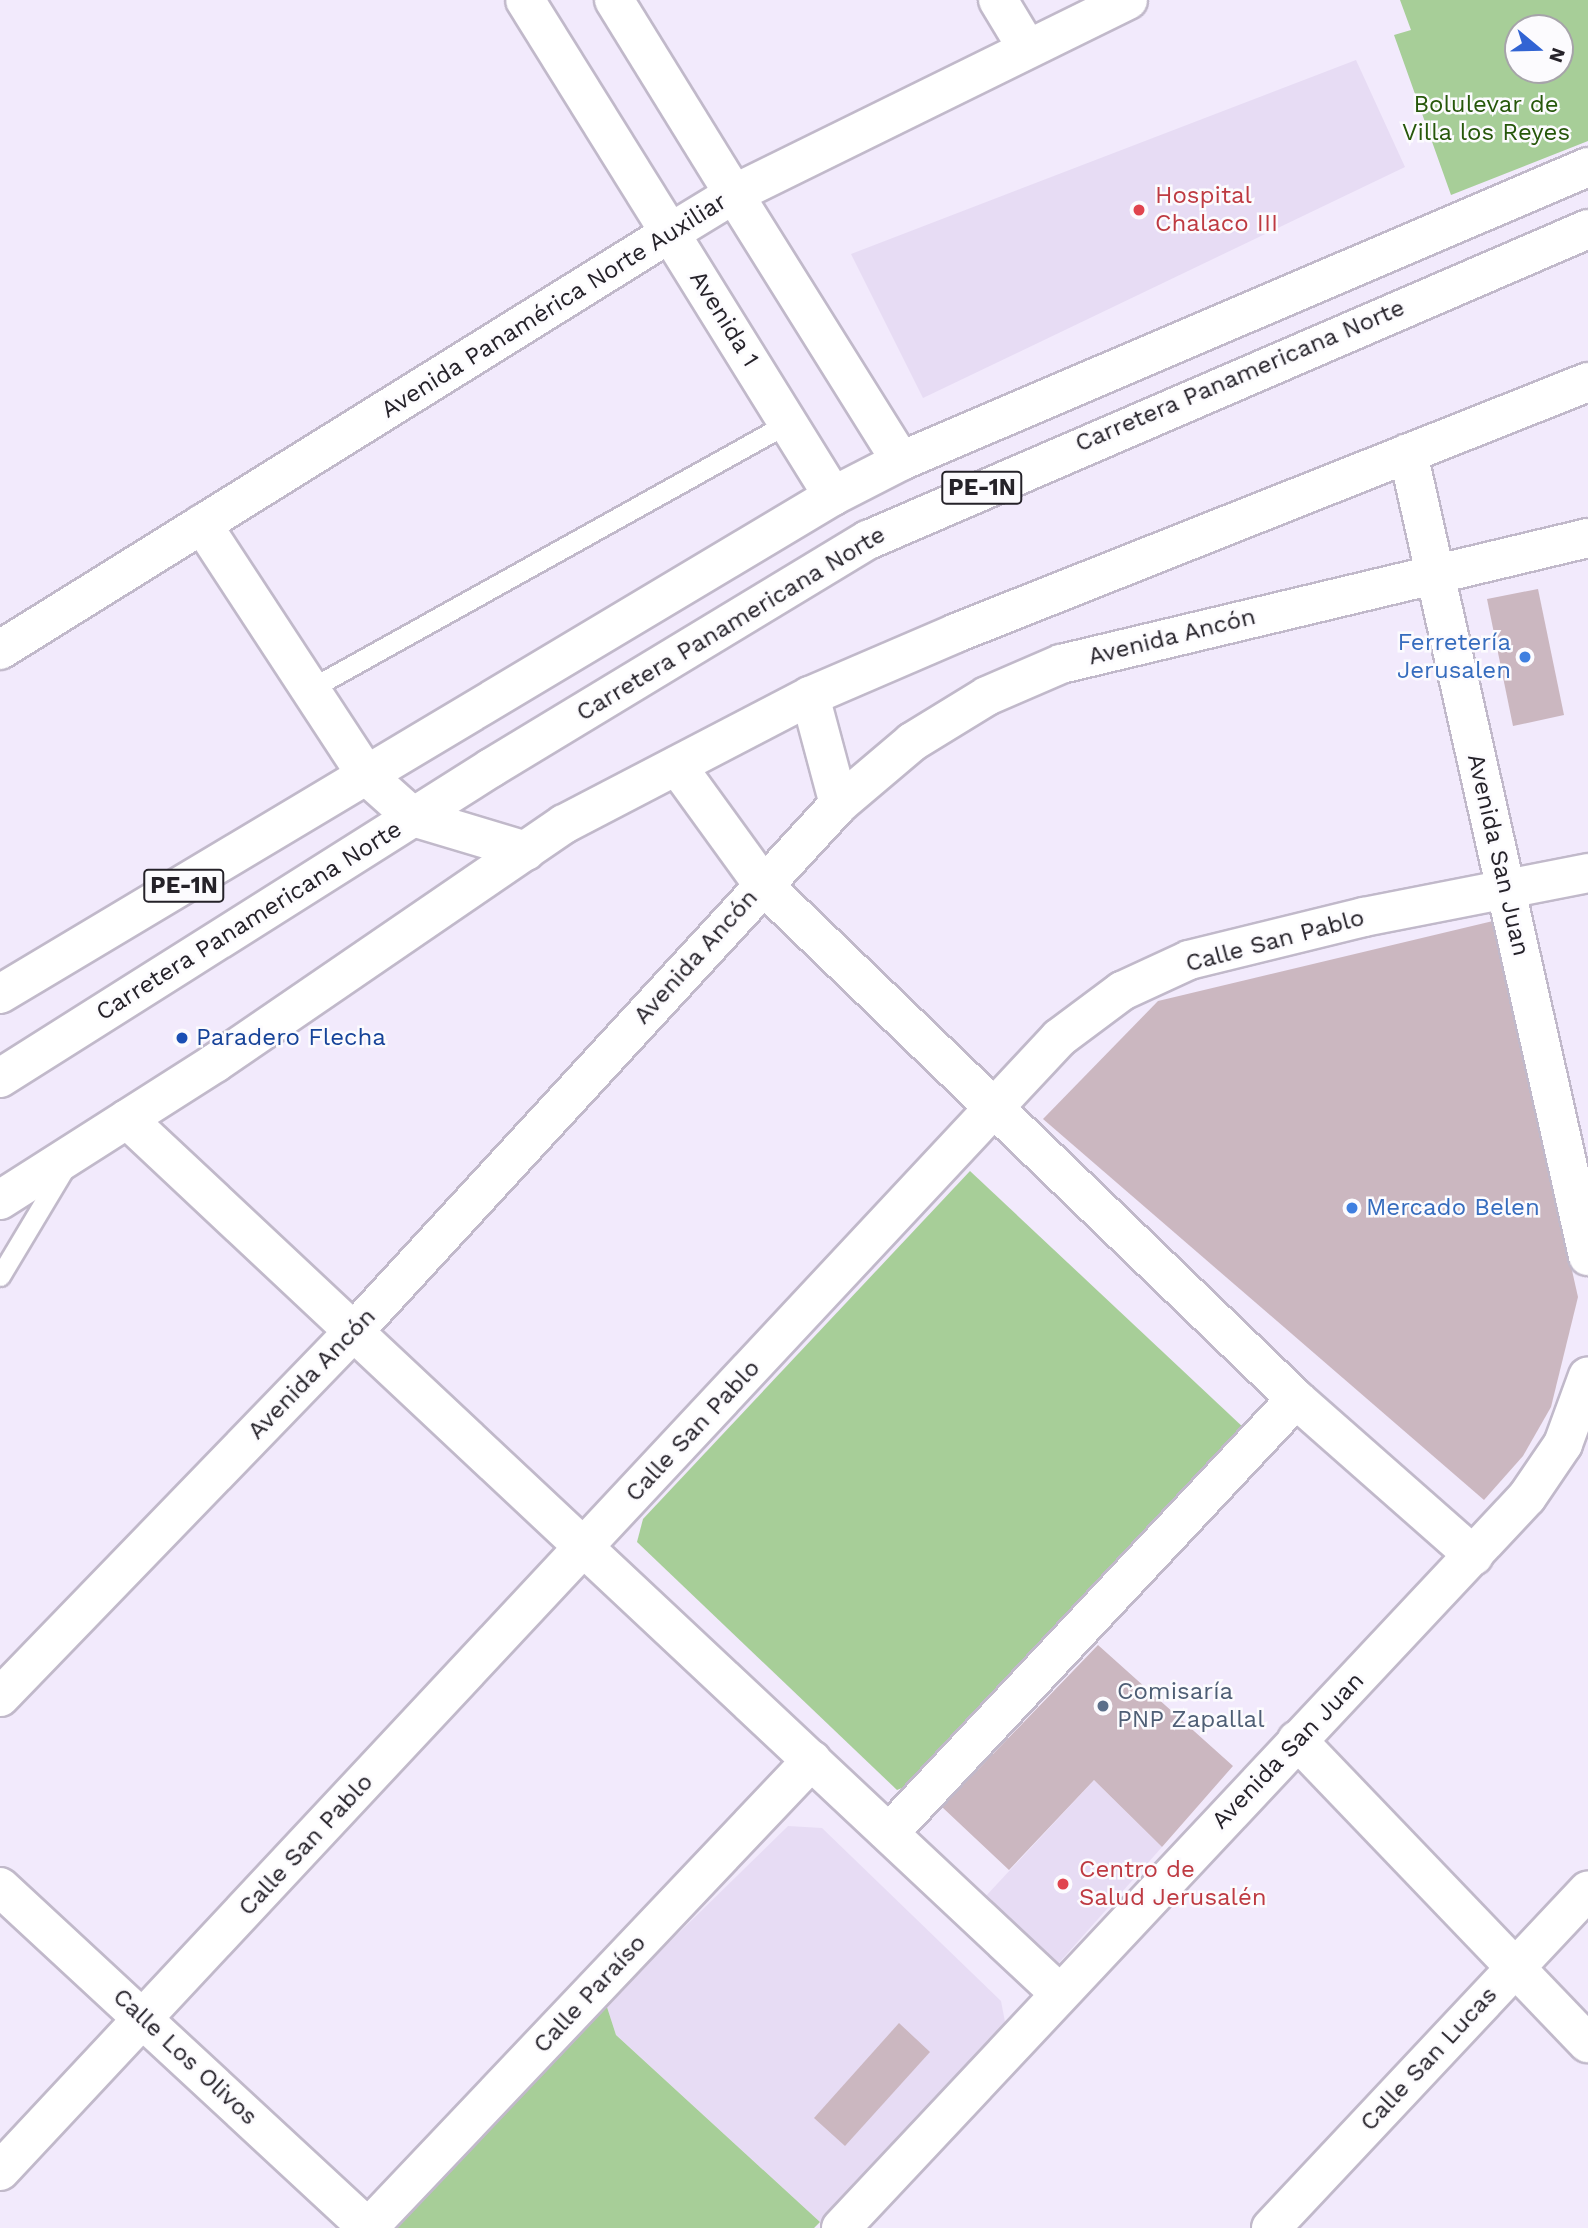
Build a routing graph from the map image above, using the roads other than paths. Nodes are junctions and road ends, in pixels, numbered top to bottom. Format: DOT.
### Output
graph roads {
  1 [pos="526,0"];
  2 [pos="614,0"];
  3 [pos="998,0"];
  4 [pos="1128,0"];
  5 [pos="1027,48"];
  6 [pos="1588,167"];
  7 [pos="734,194"];
  8 [pos="1588,229"];
  9 [pos="670,233"];
  10 [pos="1588,382"];
  11 [pos="788,423"];
  12 [pos="1408,453"];
  13 [pos="901,461"];
  14 [pos="833,496"];
  15 [pos="202,524"];
  16 [pos="1588,538"];
  17 [pos="1432,573"];
  18 [pos="0,650"];
  19 [pos="310,689"];
  20 [pos="810,696"];
  21 [pos="677,766"];
  22 [pos="367,776"];
  23 [pos="839,804"];
  24 [pos="413,817"];
  25 [pos="526,851"];
  26 [pos="1588,873"];
  27 [pos="762,885"];
  28 [pos="1506,890"];
  29 [pos="0,994"];
  30 [pos="0,1078"];
  31 [pos="993,1109"];
  32 [pos="127,1119"];
  33 [pos="72,1154"];
  34 [pos="1584,1198"];
  35 [pos="0,1200"];
  36 [pos="1588,1256"];
  37 [pos="0,1276"];
  38 [pos="355,1330"];
  39 [pos="1588,1376"];
  40 [pos="1296,1399"];
  41 [pos="585,1546"];
  42 [pos="1474,1556"];
  43 [pos="0,1697"];
  44 [pos="1297,1740"];
  45 [pos="812,1760"];
  46 [pos="889,1833"];
  47 [pos="0,1887"];
  48 [pos="1588,1891"];
  49 [pos="1513,1969"];
  50 [pos="1059,1993"];
  51 [pos="144,2018"];
  52 [pos="1588,2043"];
  53 [pos="0,2171"];
  54 [pos="368,2228"];
  55 [pos="841,2228"];
  56 [pos="1272,2228"];
  1 -- 9 [label="main road, Avenida 1"];
  2 -- 7 [label="main road"];
  3 -- 5 [label="main road"];
  4 -- 5 [label="main road, Avenida Panamérica Norte Auxiliar"];
  5 -- 7 [label="main road, Avenida Panamérica Norte Auxiliar"];
  6 -- 13 [label="main road, PE-1N"];
  7 -- 9 [label="main road, Avenida Panamérica Norte Auxiliar"];
  7 -- 13 [label="main road"];
  8 -- 24 [label="main road, Carretera Panamericana Norte / PE-1N"];
  9 -- 11 [label="main road, Avenida 1"];
  9 -- 15 [label="main road, Avenida Panamérica Norte Auxiliar"];
  10 -- 12 [label="main road"];
  11 -- 14 [label="main road, Avenida 1"];
  11 -- 19 [label="lane"];
  12 -- 17 [label="main road, Avenida San Juan"];
  12 -- 20 [label="main road"];
  13 -- 14 [label="main road, PE-1N"];
  14 -- 22 [label="main road, PE-1N"];
  15 -- 18 [label="main road, Avenida Panamérica Norte Auxiliar"];
  15 -- 19 [label="main road"];
  16 -- 17 [label="main road, Avenida Ancón"];
  17 -- 23 [label="main road, Avenida Ancón"];
  17 -- 28 [label="main road, Avenida San Juan"];
  19 -- 22 [label="main road"];
  20 -- 21 [label="main road"];
  20 -- 23 [label="main road"];
  21 -- 25 [label="main road"];
  21 -- 27 [label="main road"];
  22 -- 24 [label="main road"];
  22 -- 29 [label="main road, PE-1N"];
  23 -- 27 [label="main road, Avenida Ancón"];
  24 -- 25 [label="main road"];
  24 -- 30 [label="main road, Carretera Panamericana Norte / PE-1N"];
  25 -- 32 [label="main road"];
  26 -- 28 [label="main road, Calle San Pablo"];
  27 -- 31 [label="main road"];
  27 -- 38 [label="main road, Avenida Ancón"];
  28 -- 31 [label="main road, Calle San Pablo"];
  28 -- 34 [label="main road, Avenida San Juan"];
  31 -- 40 [label="main road"];
  31 -- 41 [label="main road, Calle San Pablo"];
  32 -- 33 [label="main road"];
  32 -- 38 [label="main road"];
  33 -- 35 [label="main road"];
  33 -- 37 [label="lane"];
  34 -- 36 [label="main road, Avenida San Juan"];
  38 -- 41 [label="main road"];
  38 -- 43 [label="main road, Avenida Ancón"];
  39 -- 42 [label="main road, Avenida San Juan"];
  40 -- 42 [label="main road"];
  40 -- 46 [label="main road"];
  41 -- 45 [label="main road"];
  41 -- 51 [label="main road, Calle San Pablo"];
  42 -- 44 [label="main road, Avenida San Juan"];
  44 -- 49 [label="main road"];
  44 -- 50 [label="main road, Avenida San Juan"];
  45 -- 46 [label="main road"];
  45 -- 54 [label="main road, Calle Paraíso"];
  46 -- 50 [label="main road"];
  47 -- 51 [label="main road, Calle Los Olivos"];
  48 -- 49 [label="main road, Calle San Lucas"];
  49 -- 52 [label="main road"];
  49 -- 56 [label="main road, Calle San Lucas"];
  50 -- 55 [label="main road, Avenida San Juan"];
  51 -- 53 [label="main road, Calle San Pablo"];
  51 -- 54 [label="main road, Calle Los Olivos"];
}
